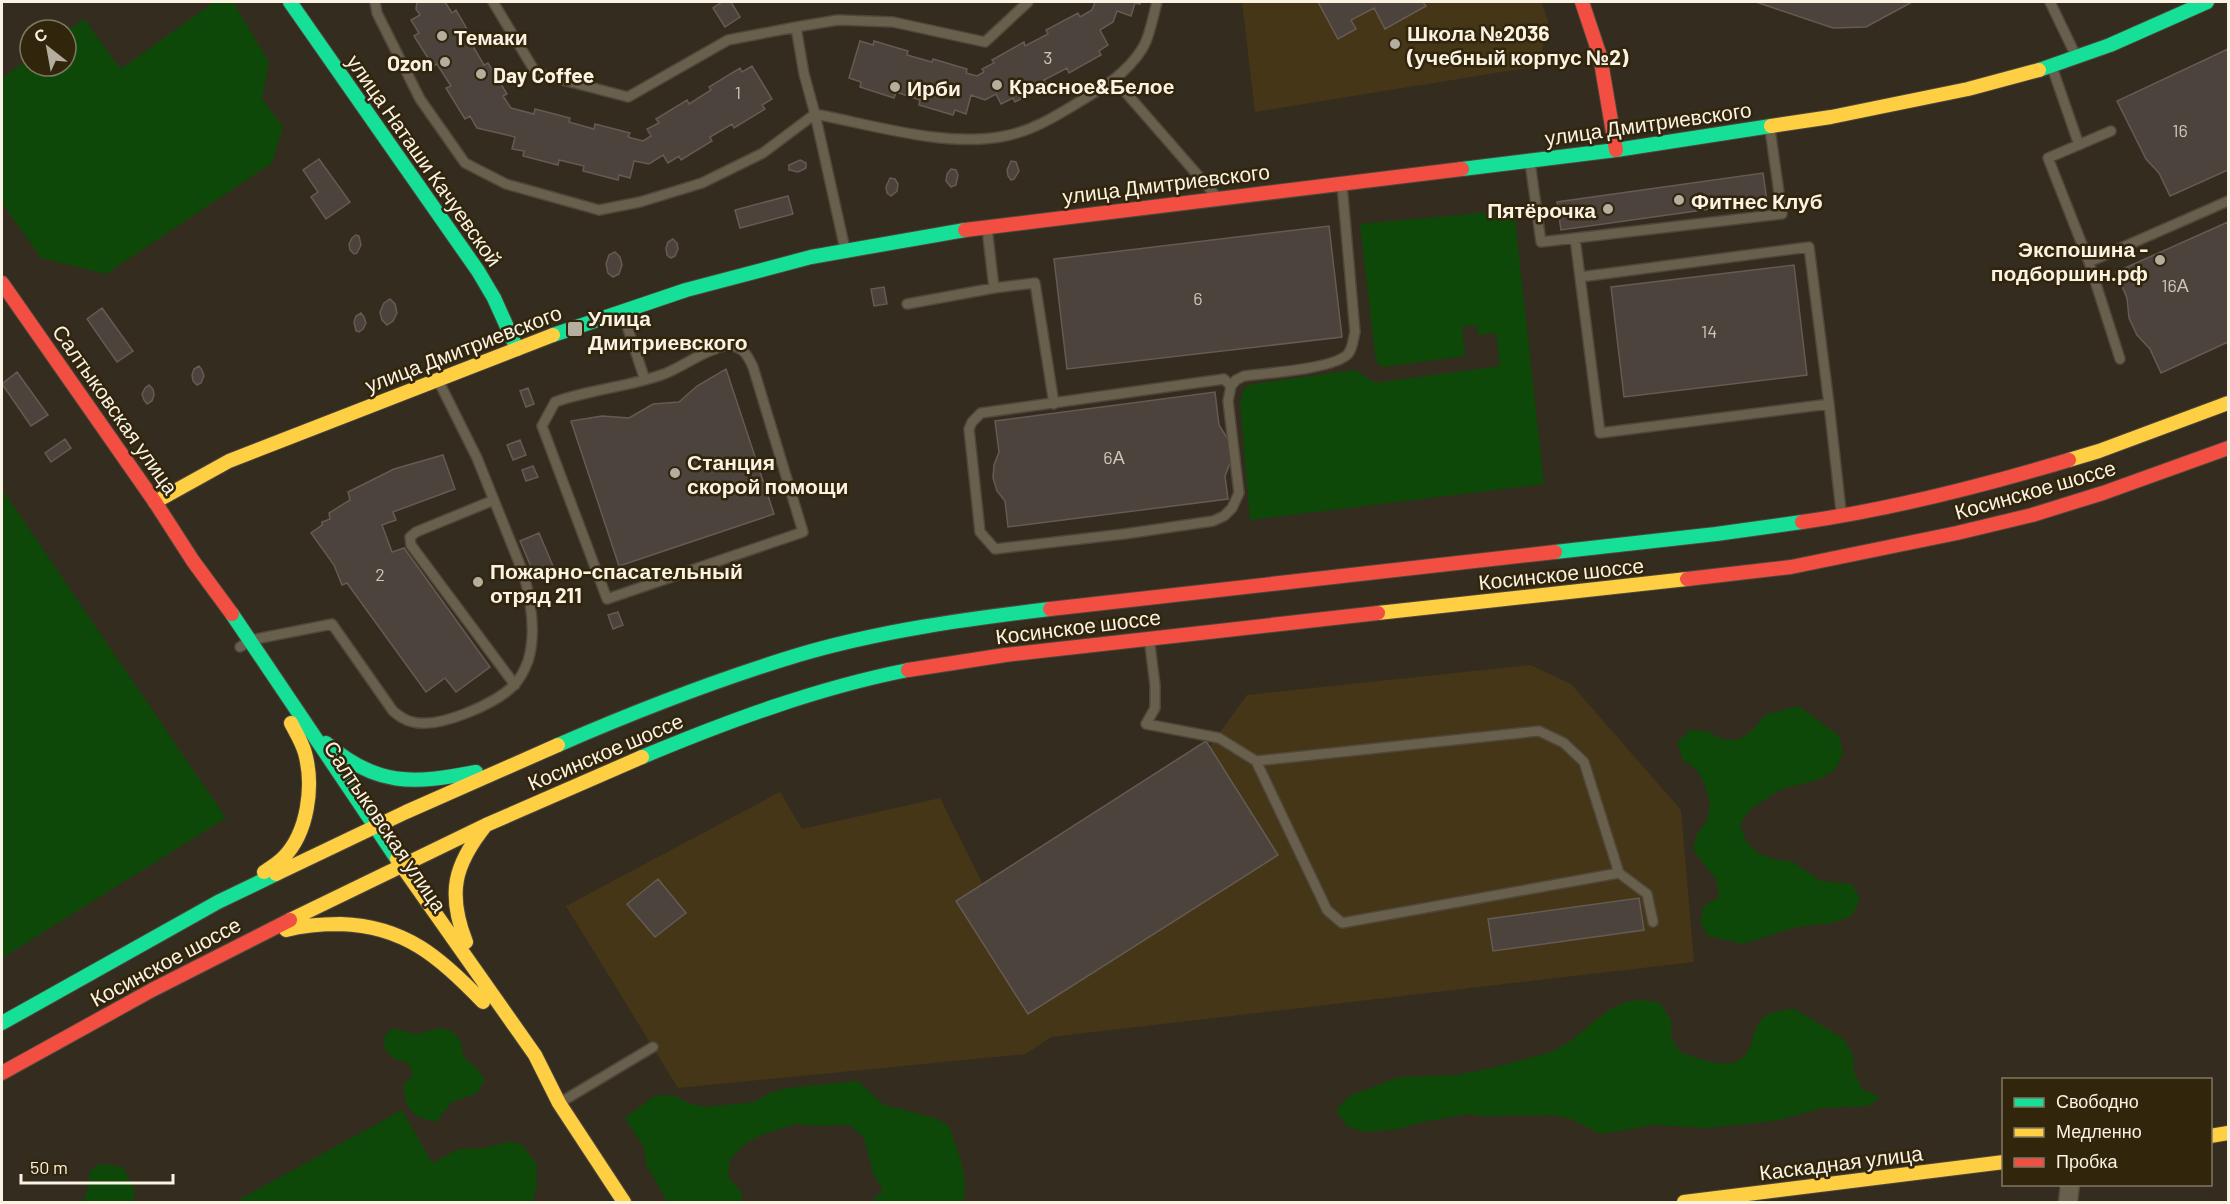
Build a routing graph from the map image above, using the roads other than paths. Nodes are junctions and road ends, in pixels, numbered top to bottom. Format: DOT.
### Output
graph roads {
  1 [pos="290,2"];
  2 [pos="375,2"];
  3 [pos="493,2"];
  4 [pos="1028,2"];
  5 [pos="1157,2"];
  6 [pos="1582,2"];
  7 [pos="2050,2"];
  8 [pos="2207,2"];
  9 [pos="796,27"];
  10 [pos="2076,56"];
  11 [pos="2052,65"];
  12 [pos="1114,79"];
  13 [pos="815,114"];
  14 [pos="1770,127"];
  15 [pos="2111,131"];
  16 [pos="2079,145"];
  17 [pos="1616,150"];
  18 [pos="1530,160"];
  19 [pos="1342,183"];
  20 [pos="1217,198"];
  21 [pos="2229,201"];
  22 [pos="987,226"];
  23 [pos="1575,238"];
  24 [pos="845,250"];
  25 [pos="2089,262"];
  26 [pos="1580,276"];
  27 [pos="2,283"];
  28 [pos="994,288"];
  29 [pos="907,304"];
  30 [pos="622,311"];
  31 [pos="517,349"];
  32 [pos="2120,359"];
  33 [pos="438,380"];
  34 [pos="645,380"];
  35 [pos="1231,386"];
  36 [pos="2229,402"];
  37 [pos="1054,404"];
  38 [pos="1829,404"];
  39 [pos="2229,448"];
  40 [pos="494,500"];
  41 [pos="155,502"];
  42 [pos="1841,516"];
  43 [pos="1150,638"];
  44 [pos="245,644"];
  45 [pos="515,685"];
  46 [pos="297,721"];
  47 [pos="1256,760"];
  48 [pos="512,765"];
  49 [pos="486,825"];
  50 [pos="369,830"];
  51 [pos="396,868"];
  52 [pos="1619,873"];
  53 [pos="218,902"];
  54 [pos="1653,922"];
  55 [pos="237,945"];
  56 [pos="489,999"];
  57 [pos="2,1023"];
  58 [pos="653,1047"];
  59 [pos="2,1073"];
  60 [pos="559,1103"];
  61 [pos="2229,1133"];
  62 [pos="2212,1136"];
  63 [pos="2002,1162"];
  64 [pos="2070,1186"];
  65 [pos="624,1203"];
  66 [pos="1684,1203"];
  67 [pos="2068,1203"];
  1 -- 31 [label="main road, улица Наташи Качуевской"];
  2 -- 13 [label="lane"];
  3 -- 9 [label="lane"];
  4 -- 9 [label="lane"];
  5 -- 12 [label="lane"];
  6 -- 17 [label="main road"];
  7 -- 10 [label="lane"];
  8 -- 10 [label="main road, улица Дмитриевского"];
  9 -- 13 [label="lane"];
  10 -- 11 [label="main road, улица Дмитриевского"];
  11 -- 14 [label="main road, улица Дмитриевского"];
  11 -- 16 [label="lane"];
  12 -- 13 [label="lane"];
  12 -- 20 [label="lane"];
  13 -- 24 [label="lane"];
  14 -- 17 [label="main road, улица Дмитриевского"];
  14 -- 23 [label="lane"];
  15 -- 16 [label="lane"];
  16 -- 25 [label="lane"];
  17 -- 18 [label="main road, улица Дмитриевского"];
  18 -- 19 [label="main road, улица Дмитриевского"];
  18 -- 23 [label="lane"];
  19 -- 20 [label="main road, улица Дмитриевского"];
  19 -- 35 [label="lane"];
  20 -- 22 [label="main road, улица Дмитриевского"];
  21 -- 25 [label="lane"];
  22 -- 24 [label="main road, улица Дмитриевского"];
  22 -- 28 [label="lane"];
  23 -- 26 [label="lane"];
  24 -- 30 [label="main road, улица Дмитриевского"];
  25 -- 32 [label="lane"];
  26 -- 38 [label="lane"];
  26 -- 38 [label="lane"];
  27 -- 41 [label="main road, Салтыковская улица"];
  28 -- 29 [label="lane"];
  28 -- 37 [label="lane"];
  30 -- 31 [label="main road, улица Дмитриевского"];
  30 -- 34 [label="lane"];
  31 -- 33 [label="main road, улица Дмитриевского"];
  33 -- 40 [label="lane"];
  33 -- 41 [label="main road, улица Дмитриевского"];
  34 -- 34 [label="lane"];
  35 -- 37 [label="lane"];
  35 -- 37 [label="lane"];
  36 -- 42 [label="main road, Косинское шоссе"];
  38 -- 42 [label="lane"];
  39 -- 43 [label="main road, Косинское шоссе"];
  40 -- 45 [label="lane"];
  40 -- 45 [label="lane"];
  41 -- 44 [label="main road, Салтыковская улица"];
  42 -- 48 [label="main road, Косинское шоссе"];
  43 -- 47 [label="lane"];
  43 -- 49 [label="main road, Косинское шоссе"];
  44 -- 45 [label="lane"];
  44 -- 46 [label="main road, Салтыковская улица"];
  46 -- 48 [label="main road"];
  46 -- 50 [label="main road, Салтыковская улица"];
  46 -- 53 [label="main road"];
  47 -- 52 [label="lane"];
  47 -- 52 [label="lane"];
  48 -- 50 [label="main road, Косинское шоссе"];
  49 -- 51 [label="main road, Косинское шоссе"];
  49 -- 56 [label="main road"];
  50 -- 51 [label="main road, Салтыковская улица"];
  50 -- 53 [label="main road, Косинское шоссе"];
  51 -- 55 [label="main road, Косинское шоссе"];
  51 -- 56 [label="main road, Салтыковская улица"];
  52 -- 54 [label="lane"];
  53 -- 57 [label="main road, Косинское шоссе"];
  55 -- 56 [label="main road"];
  55 -- 59 [label="main road, Косинское шоссе"];
  56 -- 60 [label="main road, Салтыковская улица"];
  58 -- 60 [label="lane"];
  60 -- 65 [label="main road, Салтыковская улица"];
  61 -- 62 [label="main road"];
  63 -- 66 [label="main road, Каскадная улица"];
  64 -- 67 [label="street"];
}
